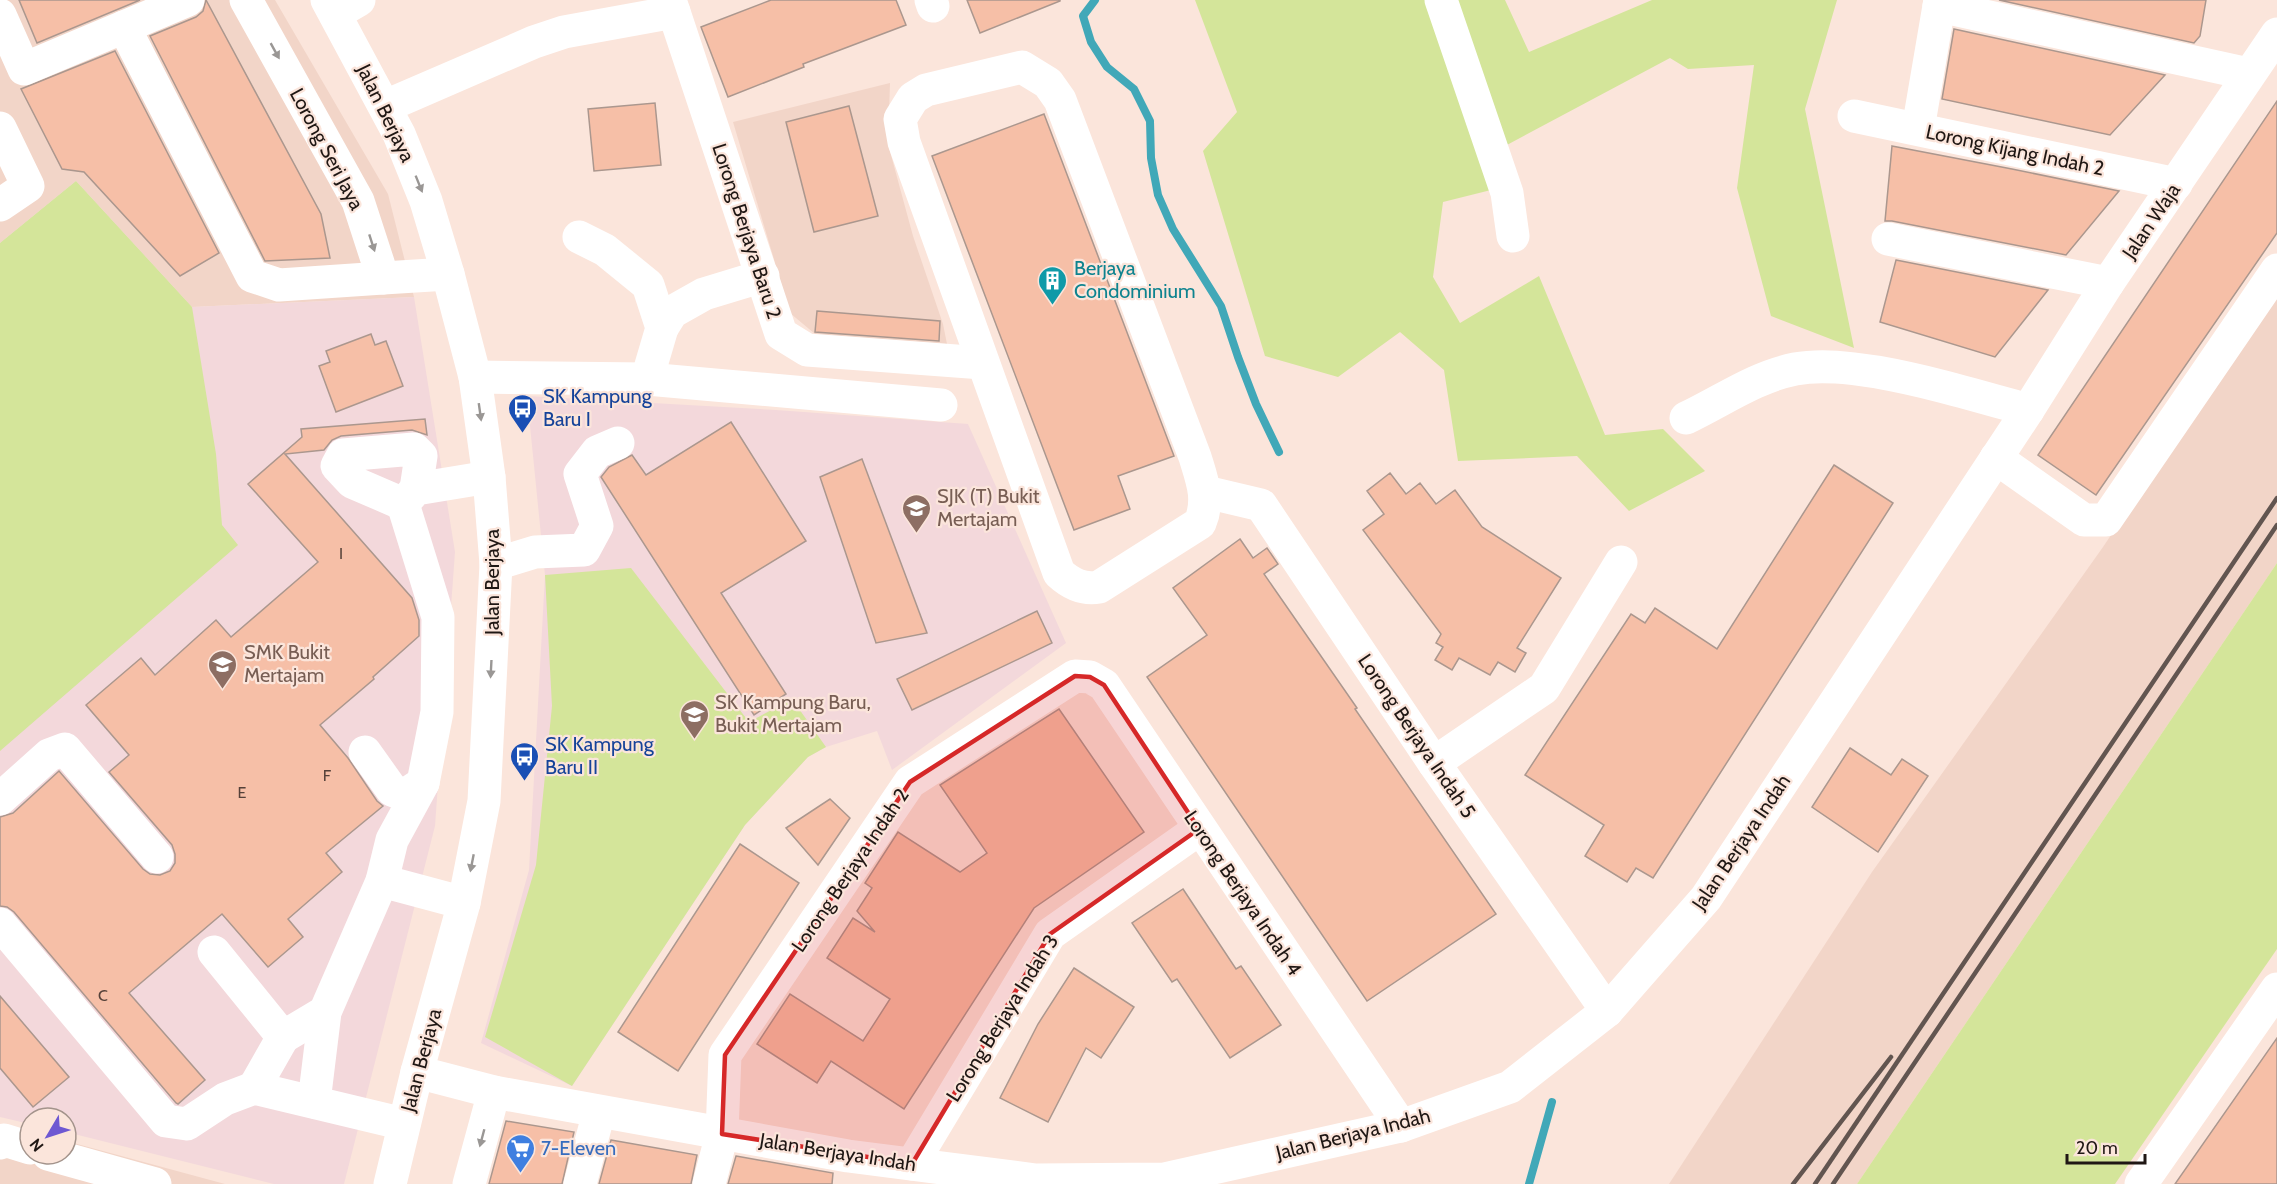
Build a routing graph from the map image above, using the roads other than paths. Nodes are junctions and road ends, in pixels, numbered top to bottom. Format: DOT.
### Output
graph roads {
  1 [pos="188,0"];
  2 [pos="246,0"];
  3 [pos="1441,0"];
  4 [pos="1940,3"];
  5 [pos="340,5"];
  6 [pos="672,6"];
  7 [pos="124,27"];
  8 [pos="3,28"];
  9 [pos="2277,34"];
  10 [pos="2249,74"];
  11 [pos="386,106"];
  12 [pos="1854,116"];
  13 [pos="0,128"];
  14 [pos="1918,129"];
  15 [pos="2176,184"];
  16 [pos="0,205"];
  17 [pos="1513,236"];
  18 [pos="579,237"];
  19 [pos="1888,239"];
  20 [pos="2277,270"];
  21 [pos="448,274"];
  22 [pos="763,276"];
  23 [pos="383,278"];
  24 [pos="2109,283"];
  25 [pos="662,328"];
  26 [pos="983,363"];
  27 [pos="475,377"];
  28 [pos="647,379"];
  29 [pos="941,405"];
  30 [pos="2028,410"];
  31 [pos="1686,418"];
  32 [pos="618,443"];
  33 [pos="1996,458"];
  34 [pos="489,477"];
  35 [pos="1206,492"];
  36 [pos="1621,562"];
  37 [pos="496,564"];
  38 [pos="1075,676"];
  39 [pos="365,752"];
  40 [pos="1434,763"];
  41 [pos="423,783"];
  42 [pos="0,799"];
  43 [pos="1199,830"];
  44 [pos="157,856"];
  45 [pos="382,881"];
  46 [pos="464,903"];
  47 [pos="0,924"];
  48 [pos="214,952"];
  49 [pos="2277,989"];
  50 [pos="1607,1011"];
  51 [pos="325,1012"];
  52 [pos="283,1037"];
  53 [pos="417,1071"];
  54 [pos="254,1088"];
  55 [pos="494,1092"];
  56 [pos="314,1102"];
  57 [pos="599,1112"];
  58 [pos="404,1124"];
  59 [pos="1401,1126"];
  60 [pos="722,1134"];
  61 [pos="0,1143"];
  62 [pos="18,1144"];
  63 [pos="912,1164"];
  64 [pos="76,1166"];
  65 [pos="844,1170"];
  66 [pos="101,1177"];
  67 [pos="155,1184"];
  68 [pos="390,1184"];
  69 [pos="469,1184"];
  70 [pos="580,1184"];
  71 [pos="709,1184"];
  72 [pos="2141,1184"];
  1 -- 7 [label="street"];
  2 -- 23 [label="street, Lorong Seri Jaya, one-way"];
  3 -- 17 [label="street"];
  4 -- 10 [label="street"];
  4 -- 14 [label="street"];
  5 -- 11 [label="street, Jalan Berjaya"];
  6 -- 11 [label="street"];
  6 -- 22 [label="street, Lorong Berjaya Baru 2"];
  7 -- 8 [label="street"];
  7 -- 23 [label="street"];
  9 -- 10 [label="street, Jalan Waja"];
  10 -- 15 [label="street, Jalan Waja"];
  11 -- 21 [label="street, Jalan Berjaya, one-way"];
  12 -- 14 [label="street, Lorong Kijang Indah 2"];
  13 -- 16 [label="street"];
  14 -- 15 [label="street, Lorong Kijang Indah 2"];
  15 -- 24 [label="street, Jalan Waja"];
  18 -- 25 [label="street"];
  19 -- 24 [label="street"];
  20 -- 33 [label="street"];
  21 -- 23 [label="street"];
  21 -- 27 [label="street, Jalan Berjaya"];
  22 -- 25 [label="street"];
  22 -- 26 [label="street, Lorong Berjaya Baru 2"];
  24 -- 30 [label="street, Jalan Waja"];
  25 -- 28 [label="street"];
  26 -- 35 [label="street"];
  26 -- 35 [label="street"];
  27 -- 28 [label="street"];
  27 -- 34 [label="street, Jalan Berjaya, one-way"];
  28 -- 29 [label="street"];
  30 -- 31 [label="street"];
  30 -- 33 [label="street, Jalan Berjaya Indah"];
  32 -- 37 [label="street"];
  33 -- 50 [label="street, Jalan Berjaya Indah"];
  34 -- 37 [label="street, Jalan Berjaya"];
  34 -- 41 [label="street"];
  35 -- 40 [label="street, Lorong Berjaya Indah 5"];
  36 -- 40 [label="street"];
  37 -- 46 [label="street, Jalan Berjaya, one-way"];
  38 -- 43 [label="street, Lorong Berjaya Indah 4"];
  38 -- 60 [label="street, Lorong Berjaya Indah 2"];
  39 -- 41 [label="street"];
  40 -- 50 [label="street, Lorong Berjaya Indah 5"];
  41 -- 45 [label="street"];
  42 -- 44 [label="street"];
  43 -- 59 [label="street, Lorong Berjaya Indah 4"];
  43 -- 63 [label="street, Lorong Berjaya Indah 3"];
  45 -- 46 [label="street"];
  45 -- 51 [label="street"];
  46 -- 53 [label="street, Jalan Berjaya"];
  47 -- 54 [label="street"];
  48 -- 52 [label="street"];
  49 -- 72 [label="street"];
  50 -- 59 [label="street, Jalan Berjaya Indah"];
  51 -- 52 [label="street"];
  51 -- 56 [label="street"];
  52 -- 54 [label="street"];
  53 -- 55 [label="street, Jalan Berjaya Indah"];
  53 -- 58 [label="street, Jalan Berjaya"];
  54 -- 56 [label="street"];
  55 -- 57 [label="street, Jalan Berjaya Indah"];
  55 -- 69 [label="street, one-way"];
  56 -- 58 [label="street"];
  57 -- 60 [label="street, Jalan Berjaya Indah"];
  57 -- 70 [label="street"];
  58 -- 68 [label="street, Jalan Berjaya"];
  59 -- 63 [label="street, Jalan Berjaya Indah"];
  60 -- 65 [label="street, Jalan Berjaya Indah"];
  60 -- 71 [label="street, Lorong Berjaya Indah 2"];
  61 -- 62 [label="street"];
  63 -- 65 [label="street, Jalan Berjaya Indah"];
  64 -- 66 [label="street"];
  66 -- 67 [label="street"];
}
